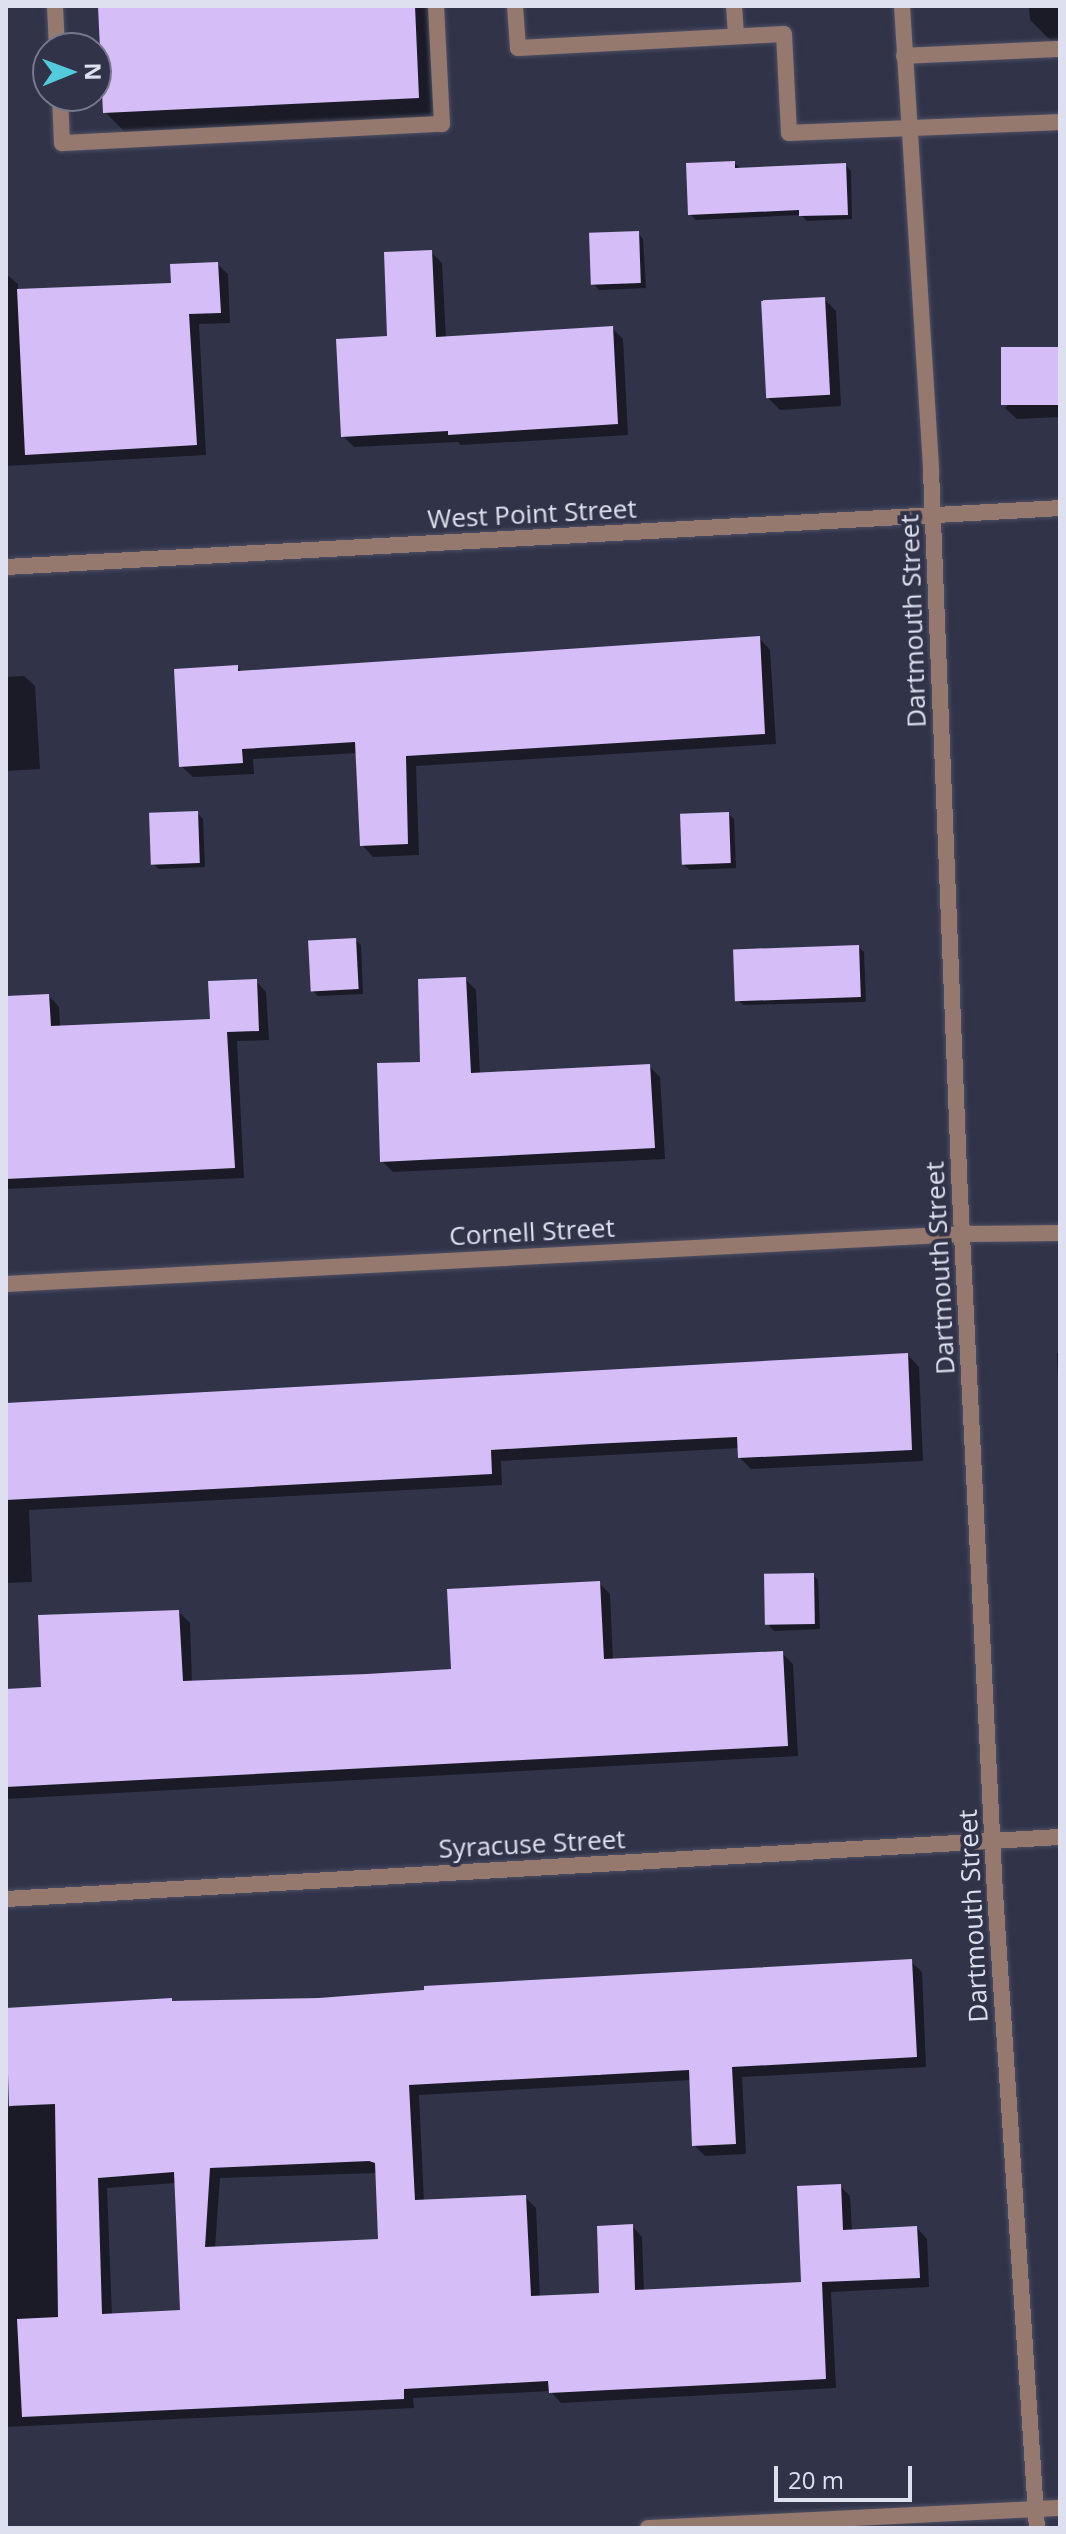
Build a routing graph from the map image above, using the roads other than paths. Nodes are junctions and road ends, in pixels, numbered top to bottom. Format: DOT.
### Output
graph roads {
  1 [pos="55,6"];
  2 [pos="436,6"];
  3 [pos="515,6"];
  4 [pos="734,6"];
  5 [pos="902,6"];
  6 [pos="56,32"];
  7 [pos="736,36"];
  8 [pos="1060,49"];
  9 [pos="904,56"];
  10 [pos="61,112"];
  11 [pos="1060,122"];
  12 [pos="908,128"];
  13 [pos="1060,508"];
  14 [pos="933,515"];
  15 [pos="6,567"];
  16 [pos="1060,1233"];
  17 [pos="962,1234"];
  18 [pos="6,1284"];
  19 [pos="1060,1837"];
  20 [pos="993,1840"];
  21 [pos="6,1899"];
  22 [pos="1036,2508"];
  23 [pos="1060,2508"];
  24 [pos="648,2528"];
  25 [pos="1037,2528"];
  1 -- 6 [label="street"];
  2 -- 10 [label="street"];
  3 -- 7 [label="street"];
  4 -- 7 [label="street"];
  5 -- 9 [label="street, Dartmouth Street"];
  7 -- 12 [label="street"];
  8 -- 9 [label="street"];
  9 -- 12 [label="street, Dartmouth Street"];
  11 -- 12 [label="street"];
  12 -- 14 [label="street, Dartmouth Street"];
  13 -- 14 [label="street, West Point Street"];
  14 -- 15 [label="street, West Point Street"];
  14 -- 17 [label="street, Dartmouth Street"];
  16 -- 17 [label="street, Cornell Street"];
  17 -- 18 [label="street, Cornell Street"];
  17 -- 20 [label="street, Dartmouth Street"];
  19 -- 20 [label="street, Syracuse Street"];
  20 -- 21 [label="street, Syracuse Street"];
  20 -- 22 [label="street, Dartmouth Street"];
  22 -- 23 [label="street"];
  22 -- 24 [label="street"];
  22 -- 25 [label="street, Dartmouth Street"];
}
